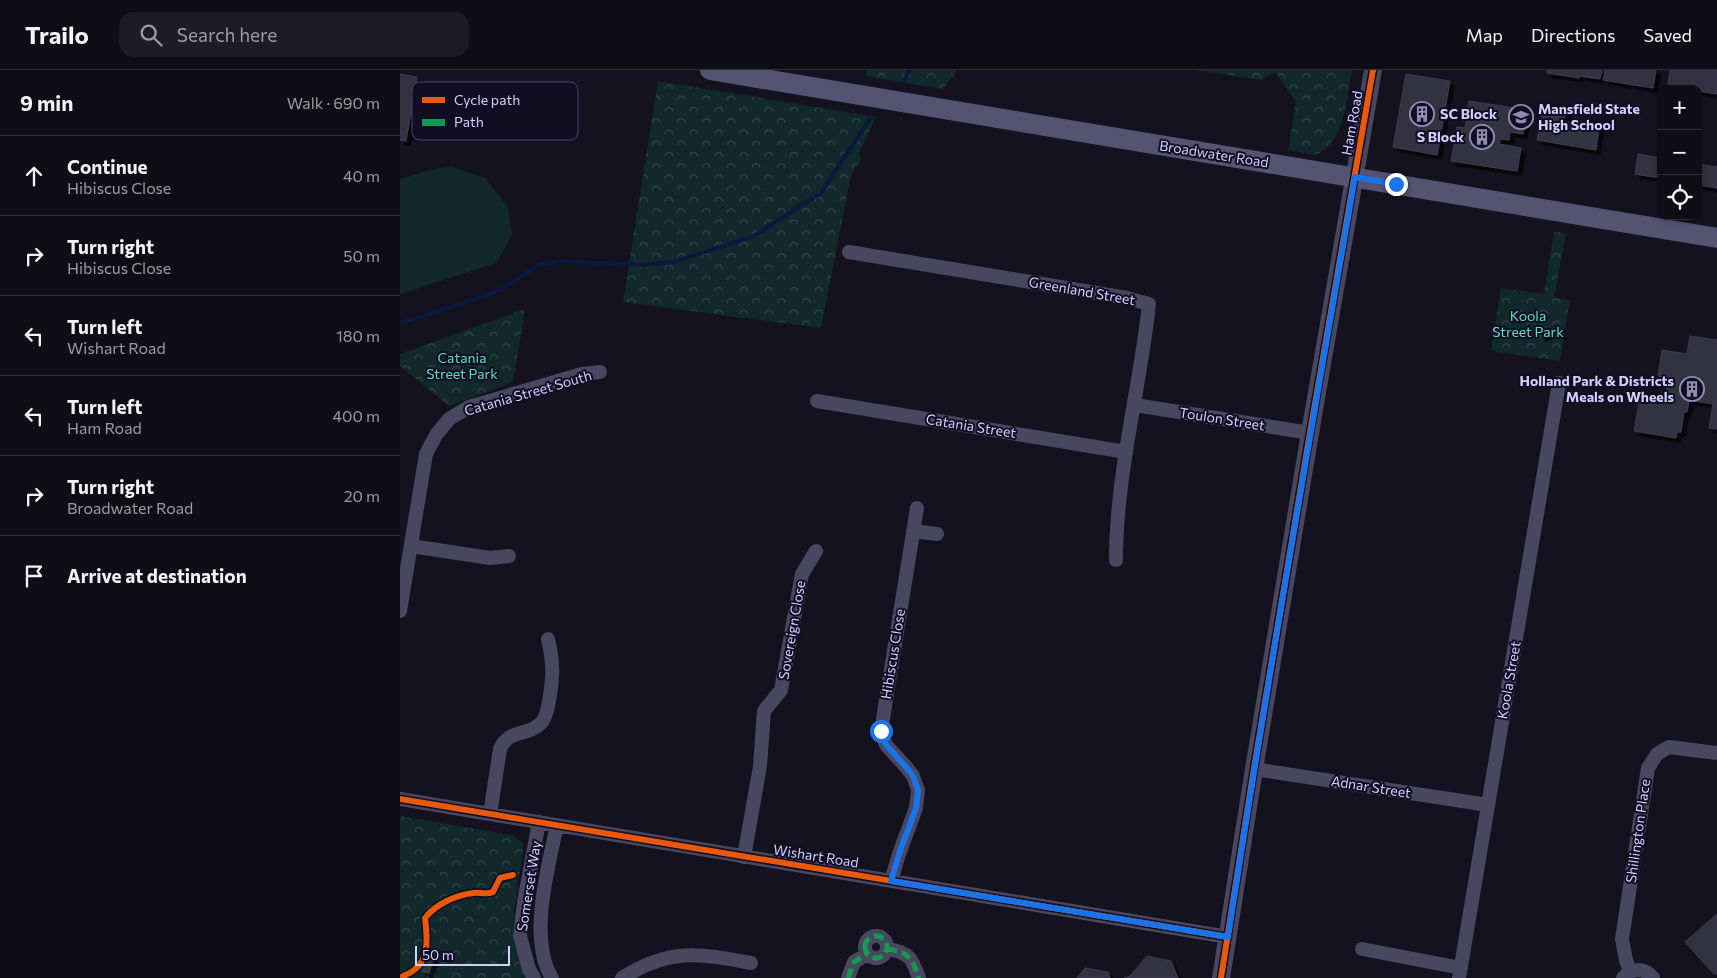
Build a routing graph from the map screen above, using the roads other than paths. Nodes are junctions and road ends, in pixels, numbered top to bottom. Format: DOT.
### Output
graph roads {
  1 [pos="710,70"];
  2 [pos="1373,70"];
  3 [pos="1355,177"];
  4 [pos="1717,238"];
  5 [pos="849,252"];
  6 [pos="600,372"];
  7 [pos="1559,383"];
  8 [pos="817,401"];
  9 [pos="1135,405"];
  10 [pos="1310,433"];
  11 [pos="1126,452"];
  12 [pos="917,508"];
  13 [pos="913,531"];
  14 [pos="937,534"];
  15 [pos="411,546"];
  16 [pos="816,551"];
  17 [pos="509,556"];
  18 [pos="1116,560"];
  19 [pos="400,611"];
  20 [pos="548,639"];
  21 [pos="1717,753"];
  22 [pos="1254,769"];
  23 [pos="400,799"];
  24 [pos="1488,805"];
  25 [pos="490,814"];
  26 [pos="539,822"];
  27 [pos="557,825"];
  28 [pos="744,856"];
  29 [pos="891,881"];
  30 [pos="1228,937"];
  31 [pos="1362,949"];
  32 [pos="751,963"];
  33 [pos="1460,973"];
  34 [pos="1626,975"];
  35 [pos="534,978"];
  36 [pos="552,978"];
  37 [pos="622,978"];
  38 [pos="848,978"];
  39 [pos="919,978"];
  40 [pos="1221,978"];
  41 [pos="1654,978"];
  1 -- 3 [label="main road, Broadwater Road"];
  2 -- 3 [label="street, Ham Road"];
  3 -- 4 [label="main road, Broadwater Road"];
  3 -- 10 [label="street, Ham Road"];
  5 -- 9 [label="street, Greenland Street"];
  6 -- 15 [label="street, Catania Street South"];
  7 -- 24 [label="street, Koola Street"];
  8 -- 11 [label="street, Catania Street"];
  9 -- 10 [label="street, Toulon Street"];
  9 -- 11 [label="street, Greenland Street"];
  10 -- 22 [label="street, Ham Road"];
  11 -- 18 [label="street, Greenland Street"];
  12 -- 13 [label="street, Hibiscus Close"];
  13 -- 14 [label="street"];
  13 -- 29 [label="street, Hibiscus Close"];
  15 -- 17 [label="street"];
  15 -- 19 [label="street, Catania Street South"];
  16 -- 28 [label="street, Sovereign Close"];
  20 -- 25 [label="street"];
  21 -- 34 [label="street, Shillington Place"];
  22 -- 24 [label="street, Adnar Street"];
  22 -- 30 [label="street, Ham Road"];
  23 -- 25 [label="street, Wishart Road"];
  24 -- 33 [label="street, Koola Street"];
  25 -- 26 [label="street, Wishart Road"];
  26 -- 27 [label="street, Wishart Road"];
  26 -- 35 [label="street, Somerset Way"];
  27 -- 28 [label="street, Wishart Road"];
  27 -- 36 [label="street, Somerset Way"];
  28 -- 29 [label="street, Wishart Road"];
  29 -- 30 [label="street, Wishart Road"];
  30 -- 40 [label="street, Ham Road"];
  31 -- 33 [label="street"];
  32 -- 37 [label="street"];
  34 -- 41 [label="street"];
  38 -- 39 [label="street"];
}
